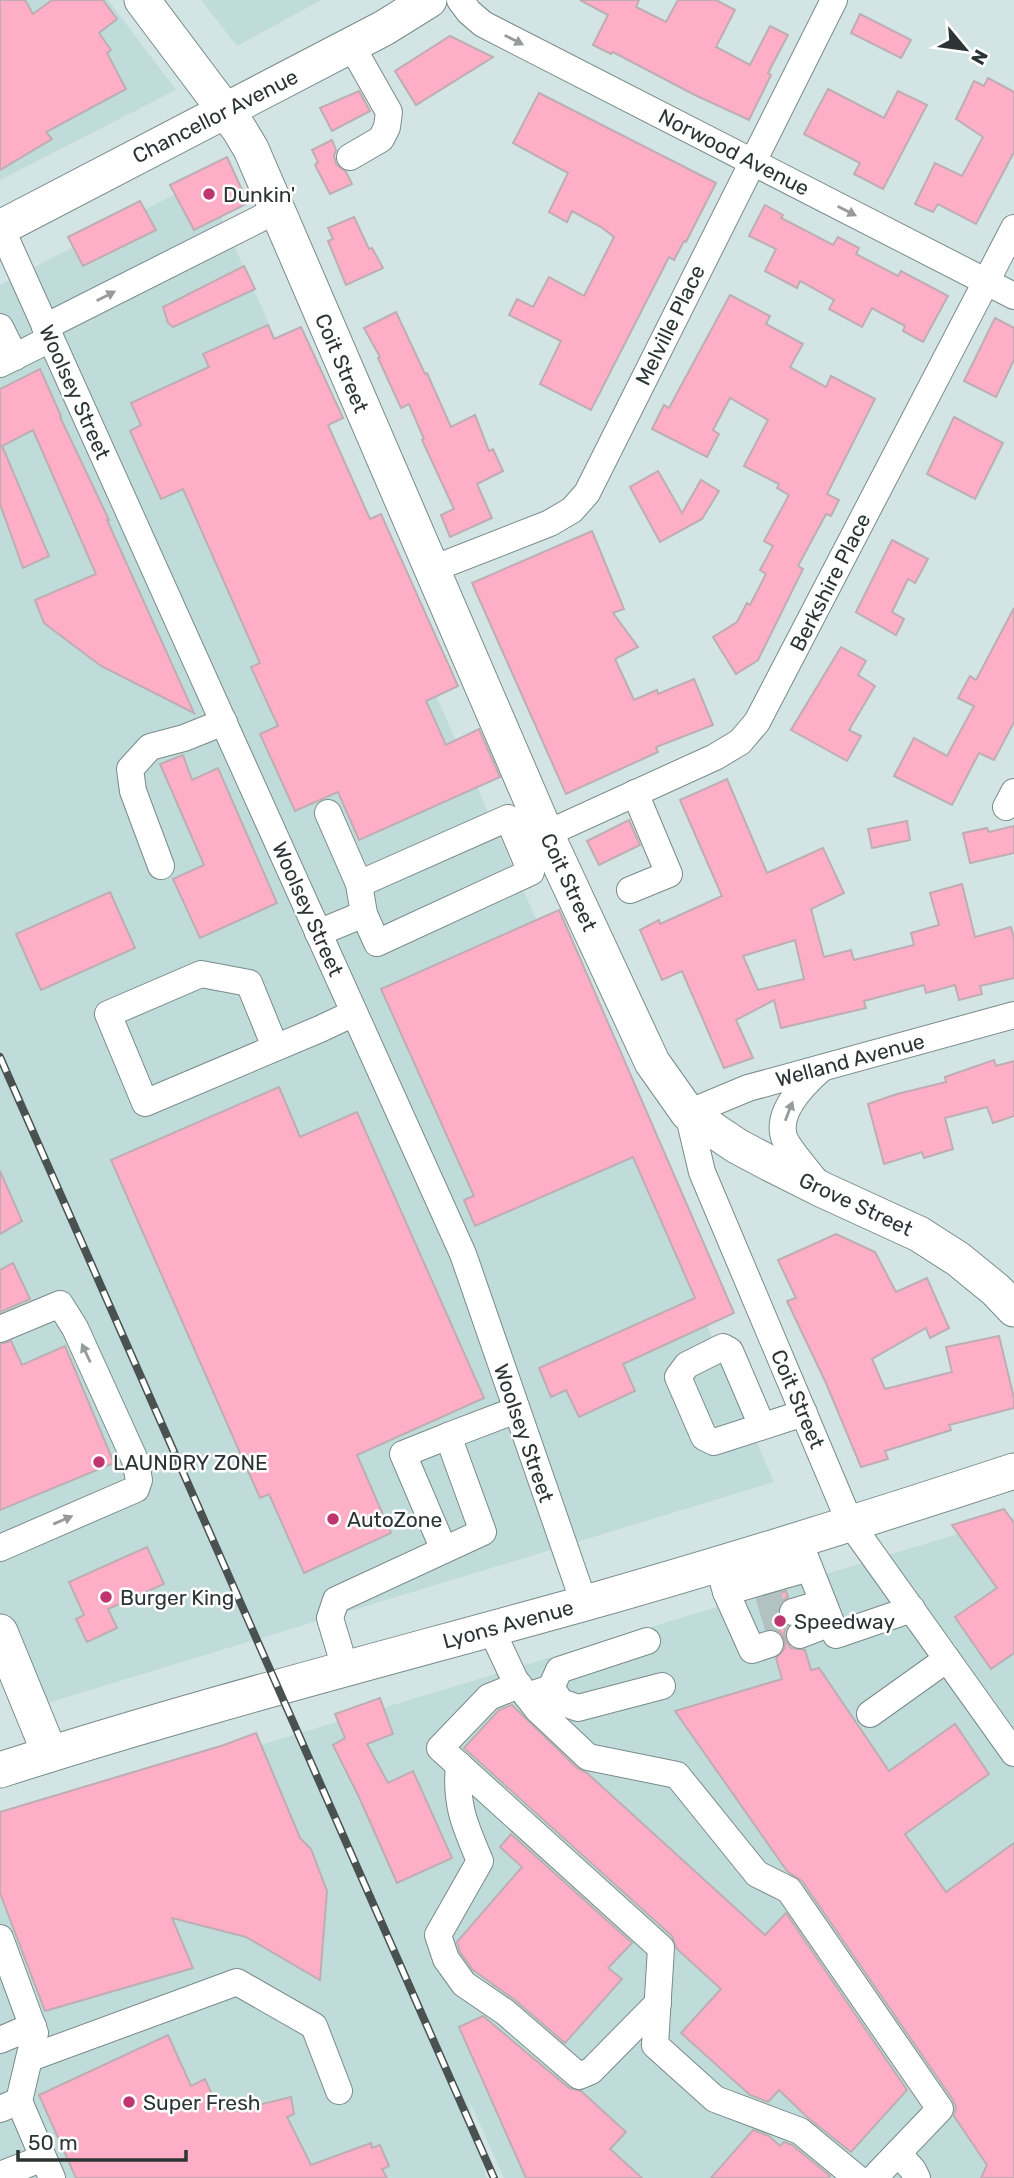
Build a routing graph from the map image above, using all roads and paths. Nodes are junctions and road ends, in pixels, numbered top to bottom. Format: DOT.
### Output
graph roads {
  1 [pos="142,0"];
  2 [pos="429,0"];
  3 [pos="460,0"];
  4 [pos="834,0"];
  5 [pos="351,45"];
  6 [pos="226,111"];
  7 [pos="350,158"];
  8 [pos="751,161"];
  9 [pos="276,209"];
  10 [pos="0,228"];
  11 [pos="1014,228"];
  12 [pos="986,282"];
  13 [pos="1014,296"];
  14 [pos="0,327"];
  15 [pos="48,333"];
  16 [pos="7,360"];
  17 [pos="430,570"];
  18 [pos="224,722"];
  19 [pos="635,793"];
  20 [pos="328,813"];
  21 [pos="546,834"];
  22 [pos="161,866"];
  23 [pos="359,884"];
  24 [pos="629,890"];
  25 [pos="364,914"];
  26 [pos="318,933"];
  27 [pos="354,1013"];
  28 [pos="1014,1015"];
  29 [pos="275,1047"];
  30 [pos="825,1066"];
  31 [pos="688,1113"];
  32 [pos="823,1190"];
  33 [pos="1014,1308"];
  34 [pos="0,1329"];
  35 [pos="516,1410"];
  36 [pos="804,1413"];
  37 [pos="762,1426"];
  38 [pos="448,1436"];
  39 [pos="1014,1471"];
  40 [pos="850,1523"];
  41 [pos="0,1548"];
  42 [pos="444,1550"];
  43 [pos="815,1583"];
  44 [pos="584,1603"];
  45 [pos="912,1609"];
  46 [pos="491,1629"];
  47 [pos="0,1632"];
  48 [pos="648,1641"];
  49 [pos="947,1659"];
  50 [pos="345,1668"];
  51 [pos="662,1686"];
  52 [pos="532,1690"];
  53 [pos="870,1714"];
  54 [pos="1014,1753"];
  55 [pos="50,1754"];
  56 [pos="459,1765"];
  57 [pos="0,1770"];
  58 [pos="0,1938"];
  59 [pos="657,2003"];
  60 [pos="33,2026"];
  61 [pos="0,2040"];
  62 [pos="30,2058"];
  63 [pos="339,2091"];
  64 [pos="10,2105"];
  65 [pos="898,2153"];
  66 [pos="48,2168"];
  67 [pos="0,2175"];
  68 [pos="857,2178"];
  69 [pos="874,2178"];
  70 [pos="917,2178"];
  1 -- 6 [label="main road, Coit Street"];
  2 -- 5 [label="main road, Chancellor Avenue"];
  3 -- 8 [label="street, Norwood Avenue, one-way"];
  4 -- 8 [label="street, Melville Place"];
  5 -- 6 [label="main road, Chancellor Avenue"];
  5 -- 7 [label="street"];
  6 -- 9 [label="main road, Coit Street"];
  6 -- 10 [label="main road, Chancellor Avenue"];
  8 -- 12 [label="street, Norwood Avenue, one-way"];
  8 -- 17 [label="street, Melville Place"];
  15 -- 9 [label="street, one-way"];
  9 -- 17 [label="main road, Coit Street"];
  10 -- 15 [label="street, Woolsey Street"];
  11 -- 12 [label="street, Berkshire Place"];
  12 -- 13 [label="street, Norwood Avenue"];
  12 -- 19 [label="street, Berkshire Place"];
  14 -- 16 [label="street"];
  15 -- 16 [label="street"];
  15 -- 18 [label="street, Woolsey Street"];
  17 -- 21 [label="main road, Coit Street"];
  18 -- 22 [label="street"];
  18 -- 26 [label="street, Woolsey Street"];
  19 -- 21 [label="street, Berkshire Place"];
  19 -- 24 [label="street"];
  20 -- 23 [label="street"];
  21 -- 31 [label="main road, Coit Street"];
  23 -- 25 [label="street"];
  23 -- 25 [label="street"];
  25 -- 26 [label="street"];
  26 -- 27 [label="street, Woolsey Street"];
  27 -- 29 [label="street"];
  27 -- 35 [label="street, Woolsey Street"];
  28 -- 30 [label="street, Welland Avenue"];
  29 -- 29 [label="street"];
  30 -- 31 [label="street, Welland Avenue"];
  32 -- 30 [label="street, one-way"];
  31 -- 32 [label="main road, Grove Street"];
  31 -- 36 [label="street, Coit Street"];
  32 -- 33 [label="main road, Grove Street"];
  41 -- 34 [label="street, one-way"];
  35 -- 38 [label="street"];
  35 -- 44 [label="street, Woolsey Street"];
  36 -- 37 [label="street"];
  36 -- 40 [label="street, Coit Street"];
  38 -- 42 [label="street"];
  38 -- 42 [label="street"];
  39 -- 40 [label="main road, Lyons Avenue"];
  40 -- 43 [label="main road, Lyons Avenue"];
  40 -- 45 [label="street, Coit Street"];
  42 -- 50 [label="street"];
  43 -- 43 [label="street"];
  43 -- 44 [label="main road, Lyons Avenue"];
  43 -- 45 [label="street"];
  44 -- 46 [label="main road, Lyons Avenue"];
  45 -- 49 [label="street, Coit Street"];
  46 -- 50 [label="main road, Lyons Avenue"];
  46 -- 52 [label="street"];
  47 -- 55 [label="main road"];
  48 -- 52 [label="street"];
  49 -- 53 [label="street"];
  49 -- 54 [label="street, Coit Street"];
  50 -- 55 [label="main road, Lyons Avenue"];
  51 -- 52 [label="street"];
  52 -- 56 [label="street"];
  52 -- 65 [label="street"];
  55 -- 57 [label="main road, Lyons Avenue"];
  56 -- 59 [label="street"];
  56 -- 59 [label="street"];
  58 -- 60 [label="street"];
  59 -- 68 [label="street"];
  60 -- 61 [label="street"];
  60 -- 62 [label="street"];
  62 -- 63 [label="street"];
  62 -- 64 [label="street"];
  64 -- 66 [label="street"];
  65 -- 69 [label="street"];
  65 -- 70 [label="street"];
  66 -- 67 [label="street"];
}
